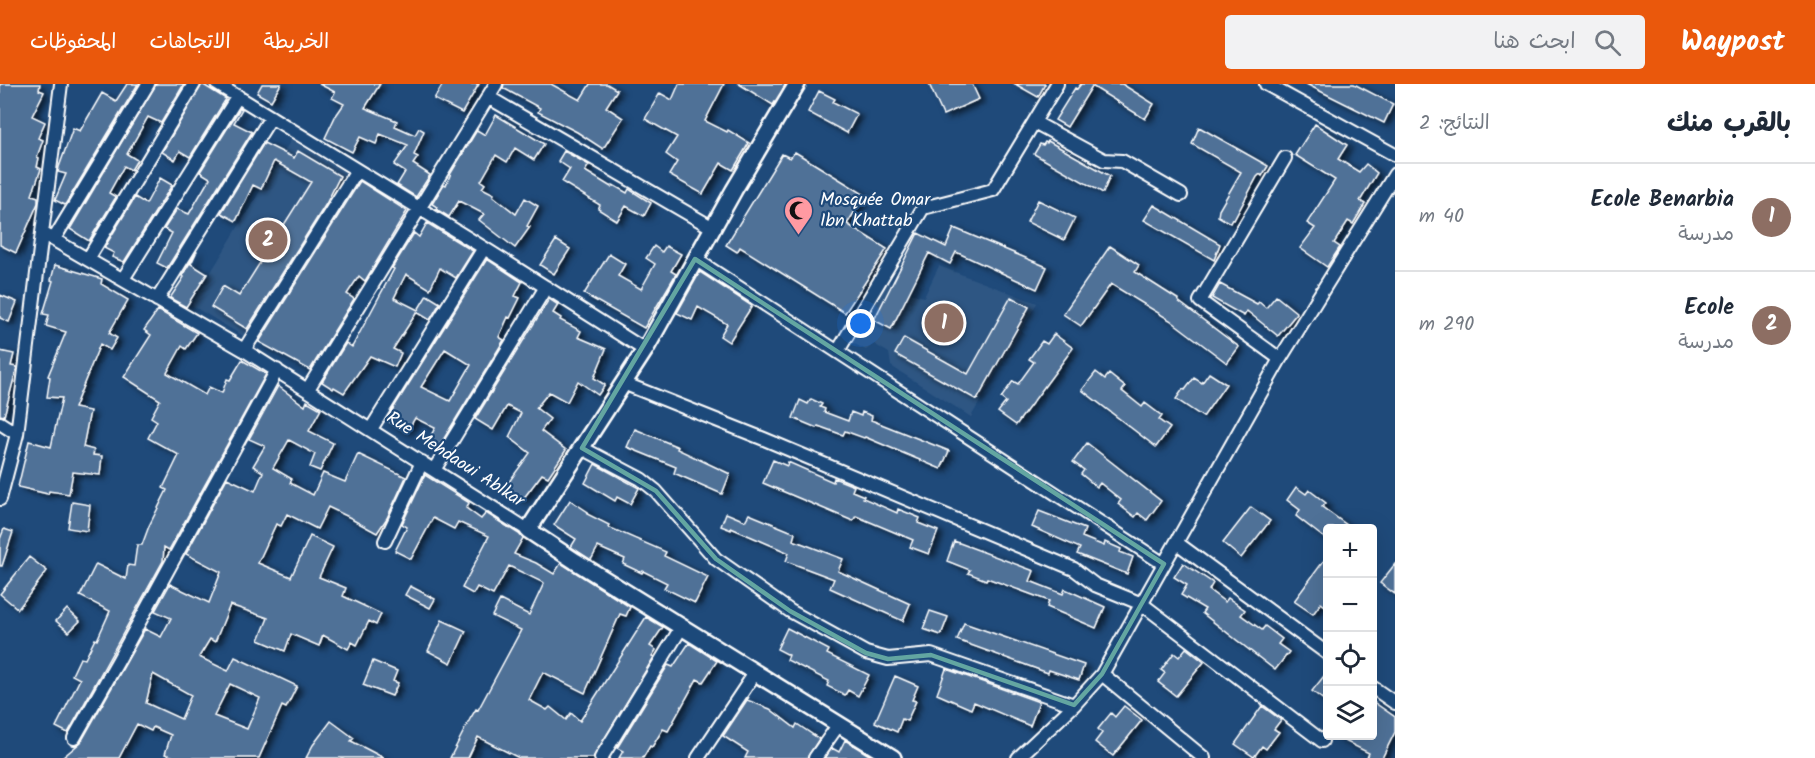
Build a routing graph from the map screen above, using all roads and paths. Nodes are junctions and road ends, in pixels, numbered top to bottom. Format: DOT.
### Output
graph roads {
  1 [pos="61,84"];
  2 [pos="148,84"];
  3 [pos="194,84"];
  4 [pos="217,84"];
  5 [pos="496,84"];
  6 [pos="797,84"];
  7 [pos="1057,84"];
  8 [pos="1266,84"];
  9 [pos="238,96"];
  10 [pos="488,97"];
  11 [pos="271,117"];
  12 [pos="1034,122"];
  13 [pos="1395,155"];
  14 [pos="1286,158"];
  15 [pos="357,170"];
  16 [pos="1395,174"];
  17 [pos="1181,195"];
  18 [pos="420,208"];
  19 [pos="713,228"];
  20 [pos="42,233"];
  21 [pos="54,239"];
  22 [pos="484,248"];
  23 [pos="695,259"];
  24 [pos="88,260"];
  25 [pos="123,279"];
  26 [pos="546,287"];
  27 [pos="158,300"];
  28 [pos="244,350"];
  29 [pos="645,350"];
  30 [pos="838,351"];
  31 [pos="1281,359"];
  32 [pos="277,370"];
  33 [pos="623,383"];
  34 [pos="308,389"];
  35 [pos="0,423"];
  36 [pos="371,429"];
  37 [pos="17,434"];
  38 [pos="582,448"];
  39 [pos="422,462"];
  40 [pos="435,470"];
  41 [pos="0,499"];
  42 [pos="528,530"];
  43 [pos="385,541"];
  44 [pos="1176,543"];
  45 [pos="1164,564"];
  46 [pos="1142,604"];
  47 [pos="681,628"];
  48 [pos="1323,650"];
  49 [pos="755,673"];
  50 [pos="1102,674"];
  51 [pos="1377,691"];
  52 [pos="1395,704"];
  53 [pos="1074,705"];
  54 [pos="839,724"];
  55 [pos="74,738"];
  56 [pos="1322,741"];
  57 [pos="601,758"];
  58 [pos="698,758"];
  59 [pos="815,758"];
  60 [pos="893,758"];
  61 [pos="1018,758"];
  62 [pos="1204,758"];
  1 -- 20 [label="street"];
  2 -- 21 [label="street"];
  3 -- 24 [label="street"];
  4 -- 9 [label="street"];
  5 -- 10 [label="street"];
  6 -- 19 [label="street, Rue Mehdaoui Ablkar"];
  7 -- 12 [label="street"];
  8 -- 13 [label="street"];
  9 -- 11 [label="street"];
  9 -- 25 [label="street"];
  10 -- 18 [label="street"];
  10 -- 19 [label="street"];
  11 -- 15 [label="street"];
  11 -- 27 [label="street"];
  12 -- 17 [label="street"];
  12 -- 30 [label="street"];
  14 -- 31 [label="street"];
  15 -- 18 [label="street"];
  15 -- 28 [label="street"];
  16 -- 31 [label="street"];
  18 -- 22 [label="street"];
  18 -- 34 [label="street"];
  19 -- 23 [label="street, Rue Mehdaoui Ablkar"];
  20 -- 21 [label="street, Rue Mehdaoui Ablkar"];
  20 -- 37 [label="street"];
  21 -- 24 [label="street, Rue Mehdaoui Ablkar"];
  22 -- 26 [label="street"];
  22 -- 36 [label="street"];
  23 -- 29 [label="street, Rue Mehdaoui Ablkar"];
  23 -- 30 [label="street"];
  24 -- 25 [label="street, Rue Mehdaoui Ablkar"];
  25 -- 27 [label="street, Rue Mehdaoui Ablkar"];
  26 -- 29 [label="street"];
  26 -- 40 [label="street"];
  27 -- 28 [label="street, Rue Mehdaoui Ablkar"];
  28 -- 32 [label="street, Rue Mehdaoui Ablkar"];
  29 -- 33 [label="street, Rue Mehdaoui Ablkar"];
  30 -- 45 [label="street"];
  31 -- 44 [label="street"];
  32 -- 34 [label="street, Rue Mehdaoui Ablkar"];
  32 -- 55 [label="street"];
  33 -- 38 [label="street, Rue Mehdaoui Ablkar"];
  33 -- 46 [label="street"];
  34 -- 36 [label="street, Rue Mehdaoui Ablkar"];
  35 -- 37 [label="street"];
  36 -- 39 [label="street, Rue Mehdaoui Ablkar"];
  37 -- 41 [label="street"];
  38 -- 42 [label="street, Rue Mehdaoui Ablkar"];
  38 -- 53 [label="street"];
  39 -- 40 [label="street, Rue Mehdaoui Ablkar"];
  39 -- 43 [label="street"];
  40 -- 42 [label="street, Rue Mehdaoui Ablkar"];
  42 -- 47 [label="street"];
  44 -- 45 [label="street"];
  44 -- 48 [label="street"];
  45 -- 46 [label="street"];
  46 -- 50 [label="street"];
  46 -- 56 [label="street"];
  47 -- 49 [label="street"];
  47 -- 57 [label="street"];
  49 -- 54 [label="street"];
  49 -- 58 [label="street"];
  50 -- 53 [label="street"];
  50 -- 62 [label="street"];
  51 -- 52 [label="street"];
  53 -- 61 [label="street"];
  54 -- 59 [label="street"];
  54 -- 60 [label="street"];
}
